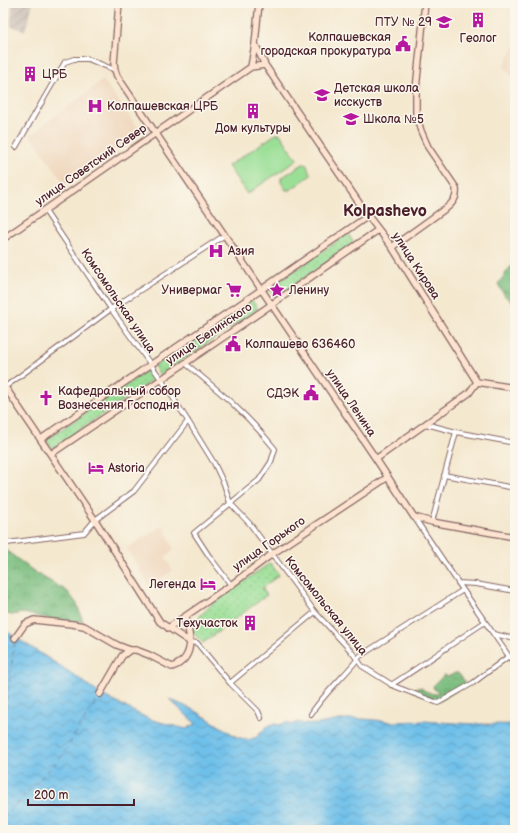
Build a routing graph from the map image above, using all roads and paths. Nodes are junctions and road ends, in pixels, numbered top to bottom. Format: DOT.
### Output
graph roads {
  1 [pos="119,3"];
  2 [pos="259,3"];
  3 [pos="425,3"];
  4 [pos="255,44"];
  5 [pos="264,65"];
  6 [pos="251,67"];
  7 [pos="115,70"];
  8 [pos="157,133"];
  9 [pos="16,147"];
  10 [pos="45,211"];
  11 [pos="368,216"];
  12 [pos="378,230"];
  13 [pos="225,235"];
  14 [pos="3,239"];
  15 [pos="392,247"];
  16 [pos="262,290"];
  17 [pos="272,304"];
  18 [pos="111,309"];
  19 [pos="185,363"];
  20 [pos="150,365"];
  21 [pos="160,379"];
  22 [pos="477,382"];
  23 [pos="4,386"];
  24 [pos="515,388"];
  25 [pos="188,421"];
  26 [pos="426,424"];
  27 [pos="456,432"];
  28 [pos="40,439"];
  29 [pos="515,443"];
  30 [pos="51,454"];
  31 [pos="376,459"];
  32 [pos="444,475"];
  33 [pos="388,477"];
  34 [pos="515,488"];
  35 [pos="230,503"];
  36 [pos="414,517"];
  37 [pos="95,520"];
  38 [pos="432,522"];
  39 [pos="515,537"];
  40 [pos="3,541"];
  41 [pos="272,554"];
  42 [pos="458,583"];
  43 [pos="231,585"];
  44 [pos="462,590"];
  45 [pos="515,591"];
  46 [pos="315,612"];
  47 [pos="186,616"];
  48 [pos="485,622"];
  49 [pos="168,628"];
  50 [pos="494,634"];
  51 [pos="15,638"];
  52 [pos="515,639"];
  53 [pos="190,642"];
  54 [pos="130,650"];
  55 [pos="509,656"];
  56 [pos="357,660"];
  57 [pos="515,665"];
  58 [pos="230,683"];
  59 [pos="391,685"];
  60 [pos="100,694"];
  61 [pos="311,714"];
  62 [pos="261,718"];
  1 -- 7 [label="street"];
  2 -- 4 [label="street"];
  3 -- 15 [label="street"];
  4 -- 5 [label="street, улица Кирова"];
  4 -- 6 [label="street"];
  5 -- 6 [label="street"];
  5 -- 11 [label="street, улица Кирова"];
  6 -- 8 [label="street, улица Советский Север"];
  7 -- 8 [label="street, улица Ленина"];
  7 -- 9 [label="street"];
  8 -- 10 [label="street, улица Советский Север"];
  8 -- 13 [label="street, улица Ленина"];
  10 -- 14 [label="street, улица Советский Север"];
  10 -- 18 [label="street, Комсомольская улица"];
  11 -- 12 [label="street, улица Кирова"];
  11 -- 16 [label="street, улица Белинского"];
  12 -- 15 [label="street, улица Кирова"];
  12 -- 17 [label="street, улица Белинского"];
  13 -- 16 [label="street, улица Ленина"];
  13 -- 18 [label="street"];
  15 -- 22 [label="street, улица Кирова"];
  16 -- 17 [label="street, улица Ленина"];
  16 -- 20 [label="street, улица Белинского"];
  17 -- 19 [label="street, улица Белинского"];
  17 -- 31 [label="street, улица Ленина"];
  18 -- 20 [label="street, Комсомольская улица"];
  18 -- 23 [label="street"];
  19 -- 21 [label="street, улица Белинского"];
  19 -- 35 [label="street"];
  20 -- 21 [label="street, Комсомольская улица"];
  20 -- 28 [label="street, улица Белинского"];
  21 -- 25 [label="street, Комсомольская улица"];
  21 -- 30 [label="street, улица Белинского"];
  22 -- 24 [label="street"];
  22 -- 26 [label="street"];
  23 -- 28 [label="street"];
  25 -- 35 [label="street, Комсомольская улица"];
  25 -- 37 [label="street"];
  26 -- 27 [label="street"];
  26 -- 31 [label="street"];
  27 -- 29 [label="street"];
  27 -- 32 [label="street"];
  28 -- 30 [label="street"];
  30 -- 37 [label="street"];
  31 -- 33 [label="street, улица Ленина"];
  32 -- 34 [label="street"];
  32 -- 38 [label="street"];
  33 -- 36 [label="street, улица Ленина"];
  33 -- 41 [label="street, улица Горького"];
  35 -- 41 [label="street, Комсомольская улица"];
  35 -- 43 [label="street"];
  36 -- 38 [label="street"];
  36 -- 42 [label="street, улица Ленина"];
  37 -- 40 [label="street"];
  37 -- 49 [label="street"];
  38 -- 39 [label="street"];
  41 -- 43 [label="street, улица Горького"];
  41 -- 46 [label="street, Комсомольская улица"];
  42 -- 44 [label="street, улица Ленина"];
  42 -- 45 [label="street"];
  43 -- 47 [label="street, улица Горького"];
  44 -- 48 [label="street, улица Ленина"];
  44 -- 56 [label="street"];
  46 -- 56 [label="street, Комсомольская улица"];
  46 -- 58 [label="street"];
  47 -- 49 [label="street, улица Горького"];
  47 -- 53 [label="street"];
  48 -- 50 [label="street, улица Ленина"];
  48 -- 59 [label="street"];
  49 -- 53 [label="street"];
  50 -- 52 [label="street"];
  50 -- 55 [label="street, улица Ленина"];
  51 -- 54 [label="street"];
  53 -- 54 [label="street"];
  53 -- 58 [label="street"];
  54 -- 60 [label="street"];
  55 -- 57 [label="street, улица Ленина"];
  55 -- 59 [label="street, Комсомольская улица"];
  56 -- 59 [label="street, Комсомольская улица"];
  56 -- 61 [label="street"];
  58 -- 62 [label="street"];
}
